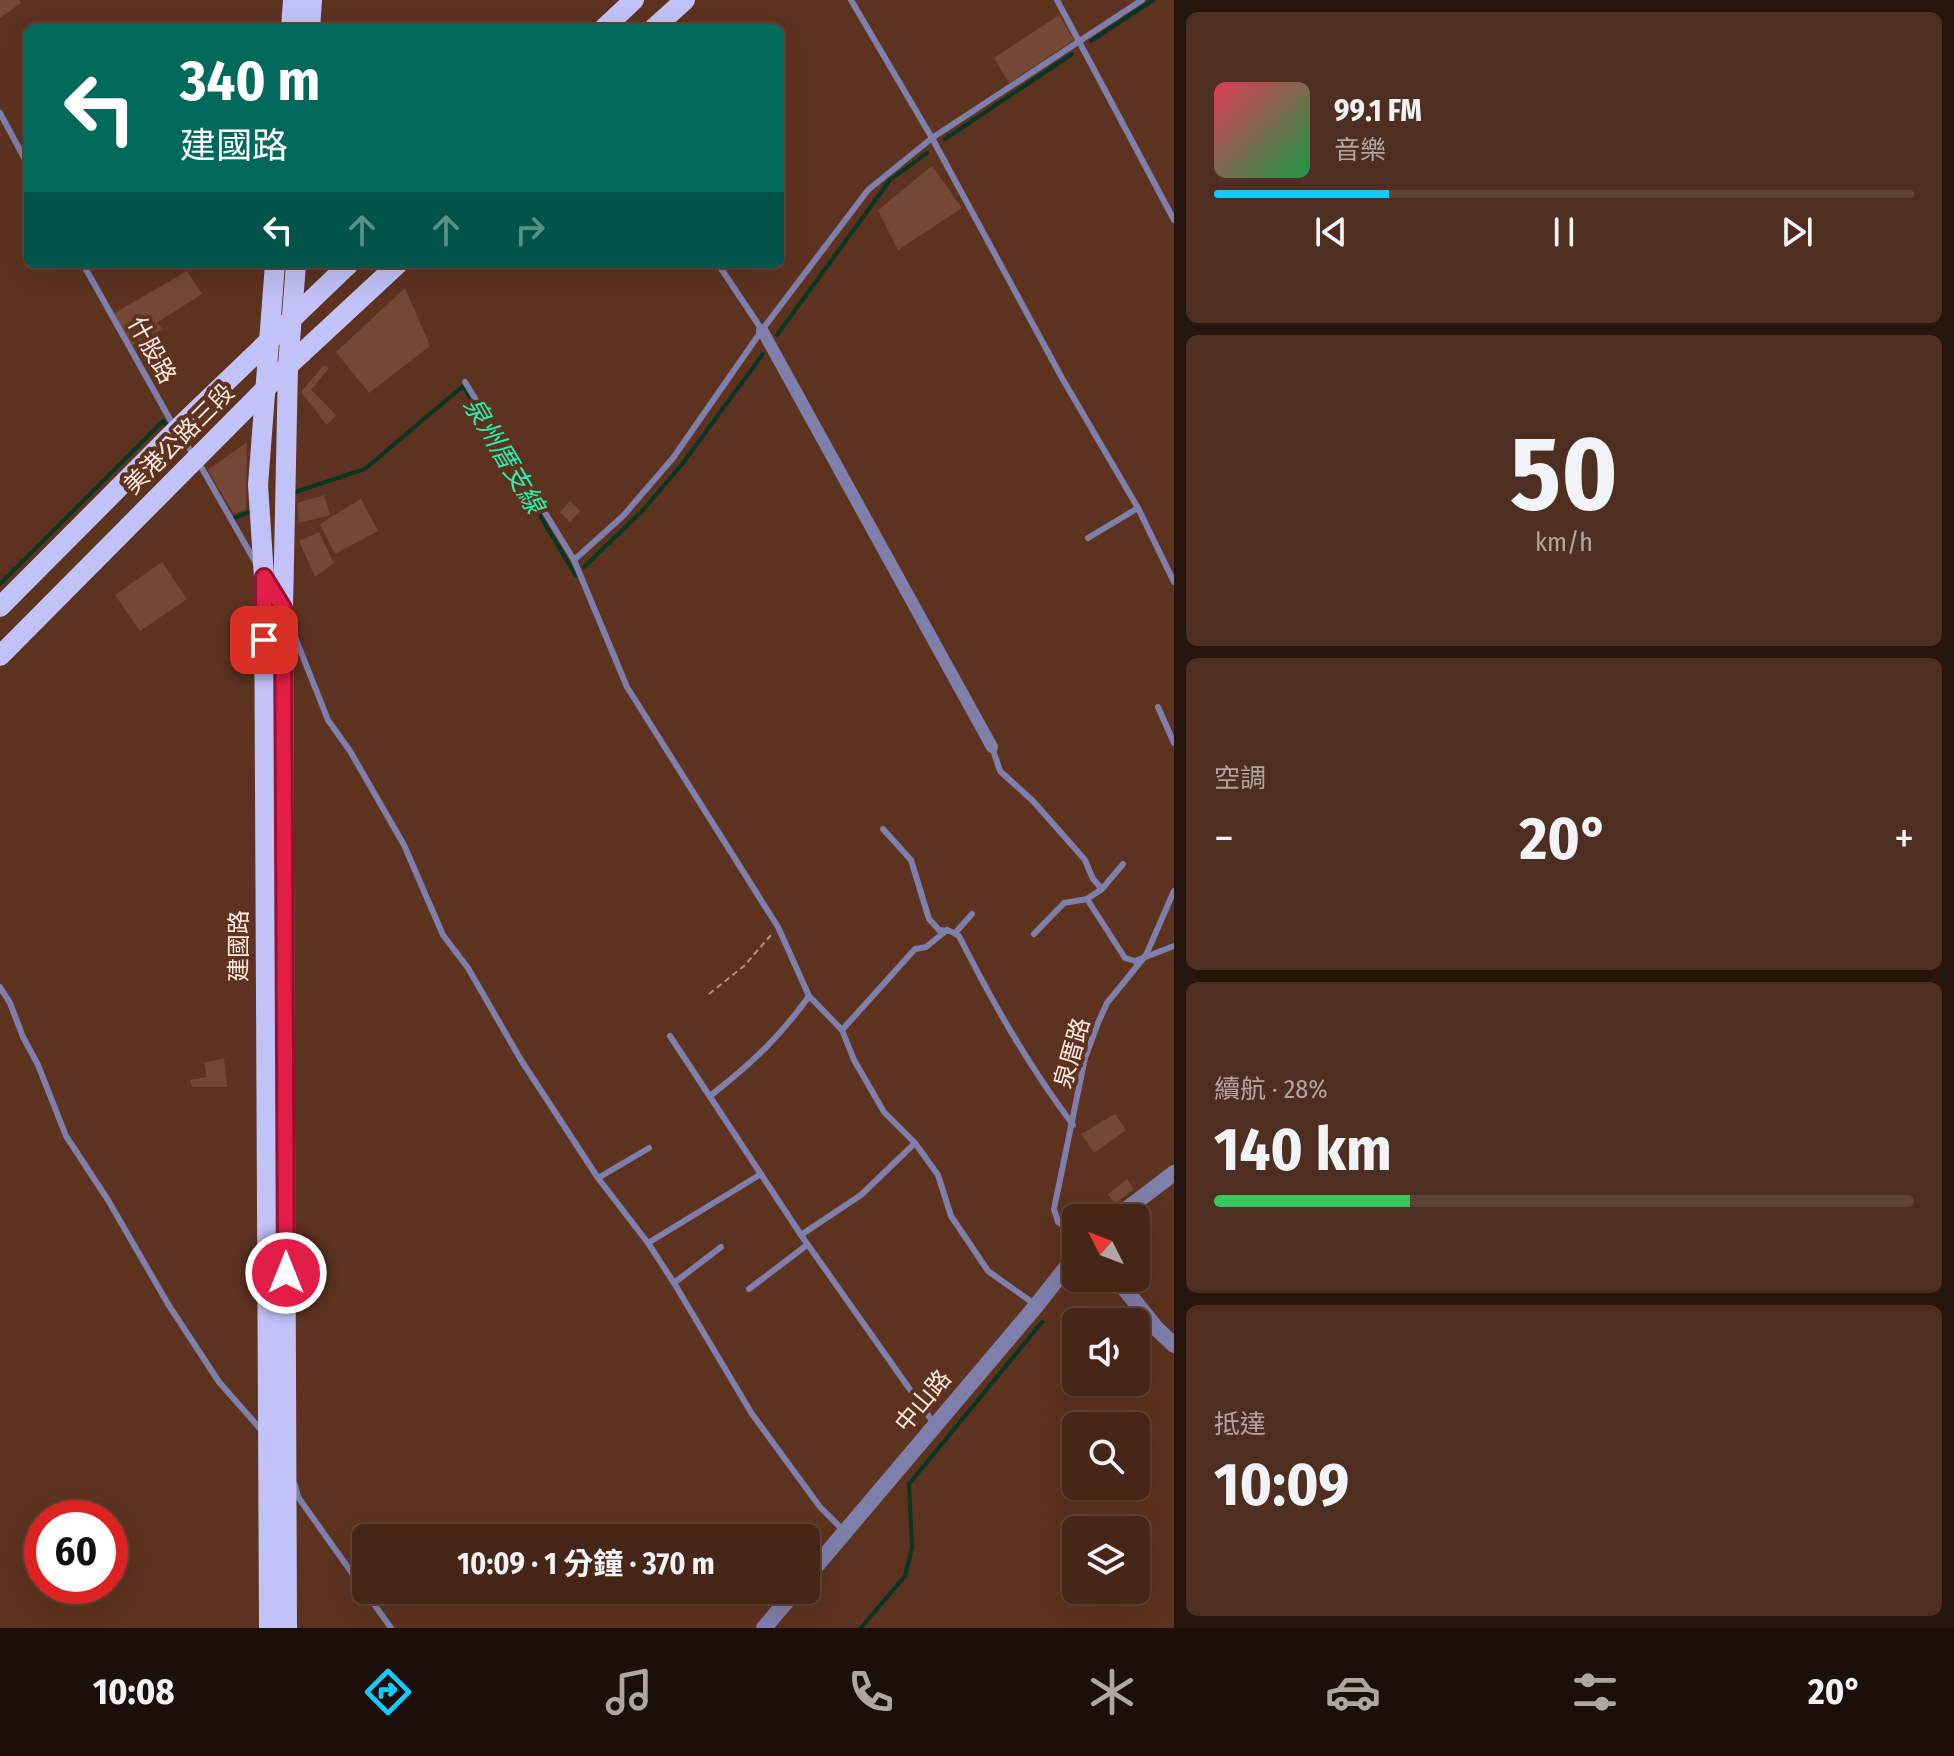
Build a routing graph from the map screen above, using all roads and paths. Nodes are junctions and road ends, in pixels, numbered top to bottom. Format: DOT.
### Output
graph roads {
  1 [pos="293,0"];
  2 [pos="312,0"];
  3 [pos="634,0"];
  4 [pos="685,0"];
  5 [pos="851,0"];
  6 [pos="1057,0"];
  7 [pos="1142,0"];
  8 [pos="291,24"];
  9 [pos="310,24"];
  10 [pos="608,24"];
  11 [pos="658,24"];
  12 [pos="1079,43"];
  13 [pos="0,113"];
  14 [pos="932,138"];
  15 [pos="24,158"];
  16 [pos="1174,220"];
  17 [pos="85,268"];
  18 [pos="275,268"];
  19 [pos="296,268"];
  20 [pos="345,268"];
  21 [pos="394,268"];
  22 [pos="721,268"];
  23 [pos="292,317"];
  24 [pos="762,330"];
  25 [pos="269,339"];
  26 [pos="288,366"];
  27 [pos="465,382"];
  28 [pos="266,388"];
  29 [pos="176,430"];
  30 [pos="197,459"];
  31 [pos="1138,508"];
  32 [pos="1088,538"];
  33 [pos="574,560"];
  34 [pos="1173,579"];
  35 [pos="267,583"];
  36 [pos="280,603"];
  37 [pos="0,607"];
  38 [pos="0,656"];
  39 [pos="1158,707"];
  40 [pos="1174,743"];
  41 [pos="992,747"];
  42 [pos="883,829"];
  43 [pos="1123,864"];
  44 [pos="1102,889"];
  45 [pos="1174,891"];
  46 [pos="1087,899"];
  47 [pos="972,914"];
  48 [pos="778,927"];
  49 [pos="947,930"];
  50 [pos="955,933"];
  51 [pos="1034,934"];
  52 [pos="1174,946"];
  53 [pos="1146,955"];
  54 [pos="0,987"];
  55 [pos="709,994"];
  56 [pos="809,996"];
  57 [pos="842,1030"];
  58 [pos="670,1036"];
  59 [pos="710,1096"];
  60 [pos="1073,1125"];
  61 [pos="915,1143"];
  62 [pos="649,1148"];
  63 [pos="1174,1173"];
  64 [pos="761,1174"];
  65 [pos="598,1178"];
  66 [pos="1133,1204"];
  67 [pos="1062,1225"];
  68 [pos="801,1235"];
  69 [pos="648,1243"];
  70 [pos="807,1245"];
  71 [pos="721,1247"];
  72 [pos="1062,1273"];
  73 [pos="674,1283"];
  74 [pos="749,1289"];
  75 [pos="1127,1292"];
  76 [pos="1036,1306"];
  77 [pos="1174,1345"];
  78 [pos="935,1425"];
  79 [pos="268,1437"];
  80 [pos="286,1457"];
  81 [pos="844,1531"];
  82 [pos="820,1561"];
  83 [pos="784,1604"];
  84 [pos="269,1628"];
  85 [pos="287,1628"];
  86 [pos="391,1628"];
  87 [pos="764,1628"];
  1 -- 8 [label="main road"];
  2 -- 9 [label="main road"];
  3 -- 10 [label="main road"];
  4 -- 11 [label="main road"];
  5 -- 14 [label="lane"];
  6 -- 12 [label="lane"];
  7 -- 12 [label="lane"];
  12 -- 14 [label="lane"];
  12 -- 16 [label="lane"];
  13 -- 15 [label="lane"];
  14 -- 24 [label="lane"];
  14 -- 31 [label="lane"];
  17 -- 29 [label="lane, 什股路"];
  18 -- 25 [label="main road, 建國路"];
  19 -- 23 [label="main road, 建國路"];
  20 -- 23 [label="main road, 美港公路三段"];
  21 -- 26 [label="main road, 美港公路三段"];
  22 -- 24 [label="lane"];
  23 -- 25 [label="main road, 美港公路三段"];
  23 -- 26 [label="main road, 建國路"];
  24 -- 33 [label="lane"];
  24 -- 41 [label="street"];
  25 -- 28 [label="main road, 建國路"];
  25 -- 29 [label="main road, 美港公路三段"];
  26 -- 28 [label="main road, 美港公路三段"];
  26 -- 36 [label="main road, 建國路"];
  27 -- 33 [label="lane"];
  28 -- 30 [label="main road, 美港公路三段"];
  28 -- 35 [label="main road, 建國路"];
  29 -- 30 [label="lane, 什股路"];
  29 -- 37 [label="main road, 美港公路三段"];
  30 -- 35 [label="lane, 什股路"];
  30 -- 38 [label="main road, 美港公路三段"];
  31 -- 32 [label="lane"];
  31 -- 34 [label="lane"];
  33 -- 48 [label="lane"];
  35 -- 79 [label="main road, 建國路"];
  36 -- 65 [label="lane"];
  36 -- 80 [label="main road, 建國路"];
  39 -- 40 [label="lane"];
  41 -- 44 [label="lane"];
  42 -- 49 [label="lane"];
  43 -- 44 [label="lane"];
  44 -- 46 [label="lane"];
  45 -- 53 [label="lane, 泉厝路"];
  46 -- 51 [label="lane"];
  46 -- 53 [label="lane"];
  47 -- 50 [label="lane"];
  48 -- 55 [label="path"];
  48 -- 56 [label="lane"];
  49 -- 50 [label="lane"];
  49 -- 57 [label="lane"];
  50 -- 60 [label="lane"];
  52 -- 53 [label="lane"];
  53 -- 60 [label="lane, 泉厝路"];
  54 -- 79 [label="lane"];
  56 -- 57 [label="lane"];
  56 -- 59 [label="lane"];
  57 -- 61 [label="lane"];
  58 -- 59 [label="lane"];
  59 -- 64 [label="lane"];
  60 -- 67 [label="lane, 泉厝路"];
  61 -- 68 [label="lane"];
  61 -- 76 [label="lane"];
  62 -- 65 [label="lane"];
  63 -- 66 [label="street"];
  64 -- 68 [label="lane"];
  64 -- 69 [label="lane"];
  65 -- 69 [label="lane"];
  68 -- 70 [label="lane"];
  69 -- 73 [label="lane"];
  70 -- 74 [label="lane"];
  70 -- 78 [label="lane"];
  71 -- 73 [label="lane"];
  72 -- 76 [label="street, 中山路"];
  73 -- 81 [label="lane"];
  75 -- 77 [label="street"];
  76 -- 78 [label="street, 中山路"];
  78 -- 81 [label="street, 中山路"];
  79 -- 80 [label="lane"];
  79 -- 84 [label="main road, 建國路"];
  80 -- 85 [label="main road, 建國路"];
  80 -- 86 [label="lane"];
  81 -- 82 [label="street, 中山路"];
  83 -- 87 [label="street"];
}
